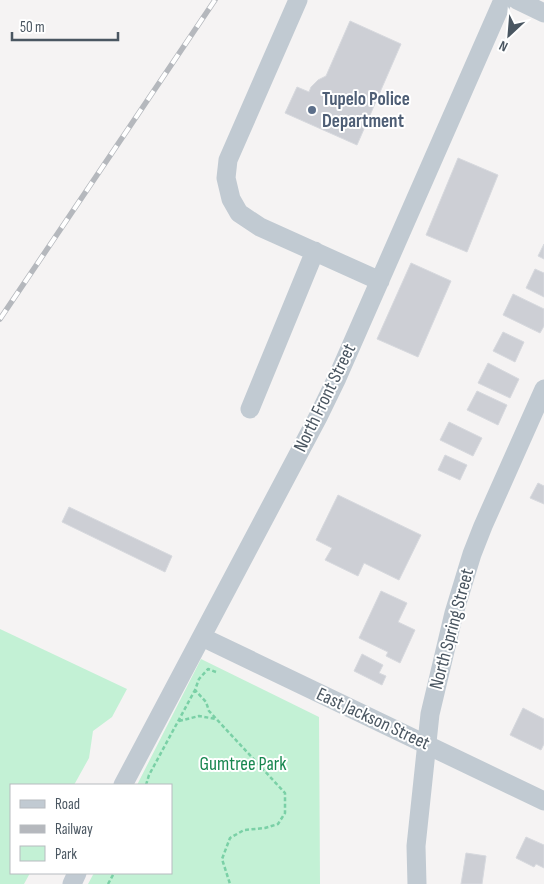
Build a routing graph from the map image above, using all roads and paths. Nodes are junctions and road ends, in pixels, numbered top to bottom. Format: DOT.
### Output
graph roads {
  1 [pos="298,0"];
  2 [pos="504,0"];
  3 [pos="518,0"];
  4 [pos="544,13"];
  5 [pos="315,251"];
  6 [pos="380,281"];
  7 [pos="544,389"];
  8 [pos="250,409"];
  9 [pos="202,637"];
  10 [pos="216,672"];
  11 [pos="195,690"];
  12 [pos="216,719"];
  13 [pos="178,721"];
  14 [pos="427,745"];
  15 [pos="124,784"];
  16 [pos="146,784"];
  17 [pos="544,801"];
  18 [pos="230,884"];
  19 [pos="417,884"];
  1 -- 5 [label="street"];
  2 -- 6 [label="street, North Front Street"];
  3 -- 4 [label="street"];
  5 -- 6 [label="street"];
  5 -- 8 [label="street"];
  6 -- 9 [label="street, North Front Street"];
  7 -- 14 [label="street, North Spring Street"];
  9 -- 14 [label="street, East Jackson Street"];
  9 -- 15 [label="street, North Front Street"];
  10 -- 11 [label="path"];
  11 -- 12 [label="path"];
  11 -- 13 [label="path"];
  12 -- 13 [label="path"];
  12 -- 18 [label="path"];
  13 -- 16 [label="path"];
  14 -- 17 [label="street, East Jackson Street"];
  14 -- 19 [label="street, North Spring Street"];
}
